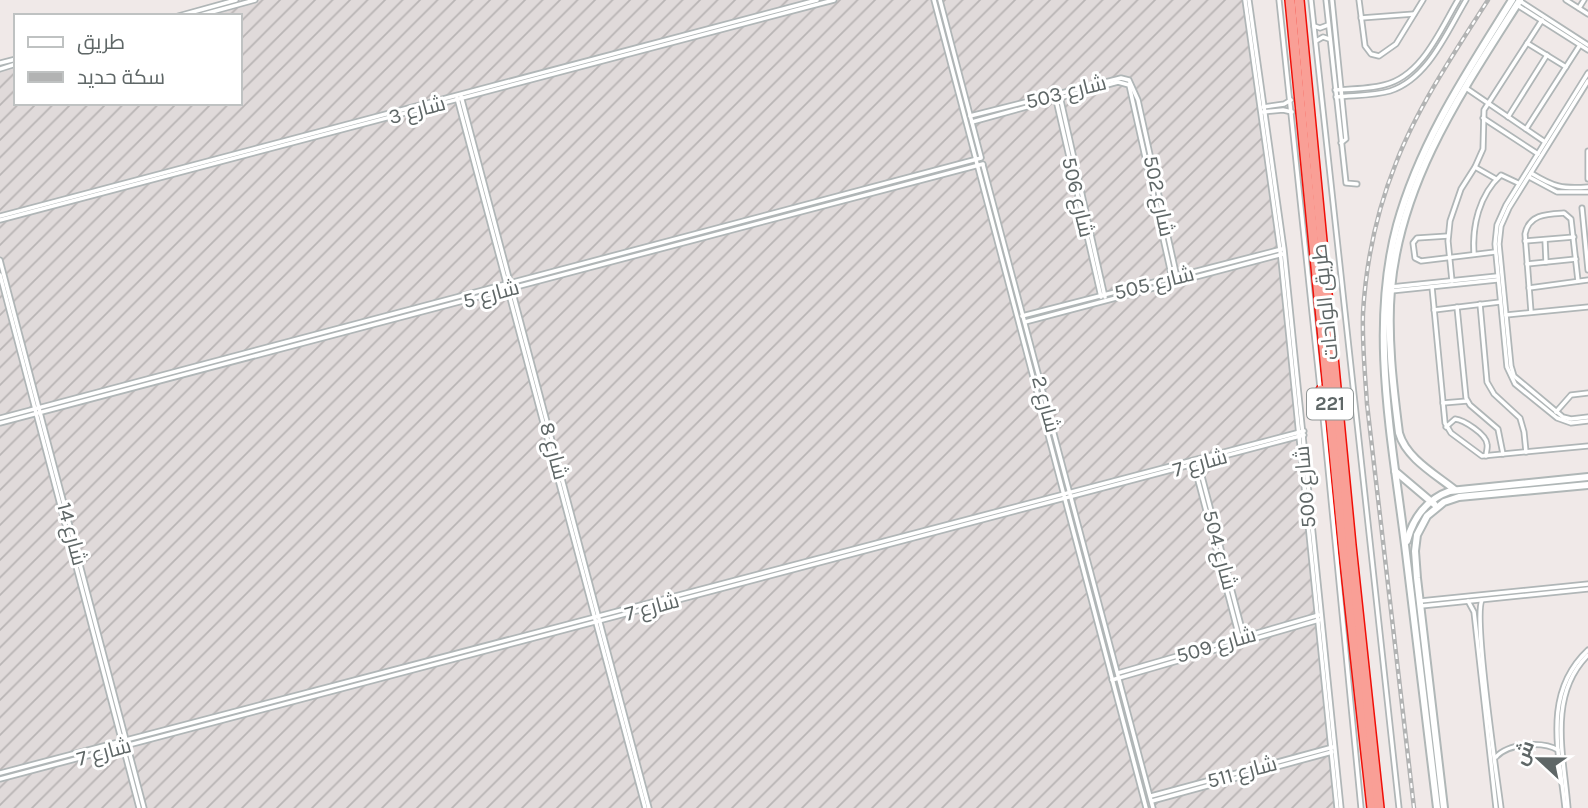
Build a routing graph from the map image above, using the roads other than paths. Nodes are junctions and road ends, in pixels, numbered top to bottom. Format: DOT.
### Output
graph roads {
  1 [pos="236,0"];
  2 [pos="255,0"];
  3 [pos="817,0"];
  4 [pos="834,0"];
  5 [pos="934,0"];
  6 [pos="940,0"];
  7 [pos="1247,0"];
  8 [pos="1279,0"];
  9 [pos="1290,0"];
  10 [pos="1299,0"];
  11 [pos="1311,0"];
  12 [pos="1325,0"];
  13 [pos="1332,0"];
  14 [pos="1359,0"];
  15 [pos="1423,0"];
  16 [pos="1458,0"];
  17 [pos="1466,0"];
  18 [pos="1566,0"];
  19 [pos="1584,0"];
  20 [pos="1517,1"];
  21 [pos="1579,8"];
  22 [pos="185,14"];
  23 [pos="205,14"];
  24 [pos="1414,14"];
  25 [pos="1588,14"];
  26 [pos="1361,19"];
  27 [pos="1542,20"];
  28 [pos="1328,25"];
  29 [pos="1314,26"];
  30 [pos="1330,40"];
  31 [pos="1316,41"];
  32 [pos="1527,43"];
  33 [pos="1580,45"];
  34 [pos="1588,45"];
  35 [pos="1588,50"];
  36 [pos="1547,55"];
  37 [pos="1566,67"];
  38 [pos="1588,73"];
  39 [pos="1298,81"];
  40 [pos="1588,81"];
  41 [pos="1464,87"];
  42 [pos="1335,90"];
  43 [pos="1341,90"];
  44 [pos="1058,96"];
  45 [pos="1342,96"];
  46 [pos="459,97"];
  47 [pos="1336,97"];
  48 [pos="1291,100"];
  49 [pos="1488,103"];
  50 [pos="1450,106"];
  51 [pos="1262,110"];
  52 [pos="1138,111"];
  53 [pos="1292,112"];
  54 [pos="970,116"];
  55 [pos="1508,117"];
  56 [pos="1483,118"];
  57 [pos="972,122"];
  58 [pos="1526,129"];
  59 [pos="1545,142"];
  60 [pos="1341,143"];
  61 [pos="1588,153"];
  62 [pos="1538,154"];
  63 [pos="979,159"];
  64 [pos="980,165"];
  65 [pos="1475,167"];
  66 [pos="1530,175"];
  67 [pos="1496,179"];
  68 [pos="1588,179"];
  69 [pos="1357,184"];
  70 [pos="1519,184"];
  71 [pos="1588,190"];
  72 [pos="1582,208"];
  73 [pos="0,218"];
  74 [pos="716,228"];
  75 [pos="717,234"];
  76 [pos="1448,236"];
  77 [pos="1574,237"];
  78 [pos="1545,240"];
  79 [pos="1525,241"];
  80 [pos="1282,252"];
  81 [pos="1495,252"];
  82 [pos="1474,254"];
  83 [pos="1450,257"];
  84 [pos="1576,259"];
  85 [pos="0,260"];
  86 [pos="1546,262"];
  87 [pos="1527,264"];
  88 [pos="1498,265"];
  89 [pos="1588,270"];
  90 [pos="0,275"];
  91 [pos="1497,278"];
  92 [pos="1175,280"];
  93 [pos="1588,280"];
  94 [pos="1452,281"];
  95 [pos="1578,281"];
  96 [pos="509,286"];
  97 [pos="1432,287"];
  98 [pos="1529,288"];
  99 [pos="1391,289"];
  100 [pos="1103,298"];
  101 [pos="1500,302"];
  102 [pos="1480,304"];
  103 [pos="1457,307"];
  104 [pos="1588,307"];
  105 [pos="1434,310"];
  106 [pos="1531,312"];
  107 [pos="1506,314"];
  108 [pos="1022,318"];
  109 [pos="1506,341"];
  110 [pos="1321,390"];
  111 [pos="1588,393"];
  112 [pos="1530,394"];
  113 [pos="1467,401"];
  114 [pos="1443,403"];
  115 [pos="38,411"];
  116 [pos="1556,412"];
  117 [pos="1586,419"];
  118 [pos="0,421"];
  119 [pos="1332,425"];
  120 [pos="1394,427"];
  121 [pos="1446,427"];
  122 [pos="1302,433"];
  123 [pos="1588,446"];
  124 [pos="1526,452"];
  125 [pos="1503,454"];
  126 [pos="1486,456"];
  127 [pos="1196,462"];
  128 [pos="1395,471"];
  129 [pos="1588,477"];
  130 [pos="1588,485"];
  131 [pos="1455,490"];
  132 [pos="1494,490"];
  133 [pos="1070,494"];
  134 [pos="1064,496"];
  135 [pos="1434,504"];
  136 [pos="1405,546"];
  137 [pos="1417,578"];
  138 [pos="1409,579"];
  139 [pos="1588,587"];
  140 [pos="1498,596"];
  141 [pos="1482,600"];
  142 [pos="1468,601"];
  143 [pos="1420,604"];
  144 [pos="1319,617"];
  145 [pos="597,619"];
  146 [pos="1106,625"];
  147 [pos="1098,626"];
  148 [pos="1242,640"];
  149 [pos="1588,650"];
  150 [pos="1360,652"];
  151 [pos="1588,655"];
  152 [pos="1181,658"];
  153 [pos="1117,673"];
  154 [pos="1111,674"];
  155 [pos="1118,679"];
  156 [pos="1112,680"];
  157 [pos="1487,713"];
  158 [pos="1430,718"];
  159 [pos="1556,735"];
  160 [pos="125,743"];
  161 [pos="1493,743"];
  162 [pos="1545,744"];
  163 [pos="1333,749"];
  164 [pos="1507,749"];
  165 [pos="1559,751"];
  166 [pos="1495,758"];
  167 [pos="0,773"];
  168 [pos="0,779"];
  169 [pos="1143,798"];
  170 [pos="1151,799"];
  171 [pos="1378,807"];
  172 [pos="142,808"];
  173 [pos="647,808"];
  174 [pos="1146,808"];
  175 [pos="1153,808"];
  176 [pos="1339,808"];
  177 [pos="1361,808"];
  178 [pos="1399,808"];
  179 [pos="1437,808"];
  180 [pos="1444,808"];
  181 [pos="1499,808"];
  182 [pos="1567,808"];
  1 -- 22 [label="street"];
  2 -- 23 [label="street"];
  3 -- 46 [label="street, شارع 3"];
  4 -- 46 [label="street, شارع 3"];
  5 -- 63 [label="street, شارع 2"];
  6 -- 54 [label="street, شارع 2"];
  7 -- 51 [label="street, شارع 500"];
  8 -- 48 [label="street, طريق الواحات / 221"];
  9 -- 39 [label="highway, طريق الواحات / 221"];
  10 -- 150 [label="highway, طريق الواحات / 221"];
  11 -- 29 [label="street, طريق الواحات / 221"];
  12 -- 28 [label="street"];
  13 -- 43 [label="street"];
  14 -- 26 [label="street"];
  15 -- 24 [label="street"];
  16 -- 43 [label="street"];
  17 -- 45 [label="street"];
  18 -- 21 [label="street"];
  19 -- 21 [label="street"];
  20 -- 27 [label="street"];
  20 -- 34 [label="street"];
  20 -- 41 [label="street"];
  20 -- 50 [label="street"];
  21 -- 25 [label="street"];
  24 -- 26 [label="street"];
  24 -- 26 [label="street"];
  27 -- 32 [label="street"];
  27 -- 33 [label="street"];
  28 -- 29 [label="street"];
  28 -- 30 [label="street"];
  29 -- 31 [label="street, طريق الواحات / 221"];
  30 -- 31 [label="street"];
  30 -- 42 [label="street"];
  31 -- 178 [label="street, طريق الواحات / 221"];
  32 -- 36 [label="street"];
  32 -- 49 [label="street"];
  33 -- 35 [label="street"];
  33 -- 37 [label="street"];
  36 -- 37 [label="street"];
  36 -- 55 [label="street"];
  37 -- 58 [label="street"];
  38 -- 59 [label="street"];
  39 -- 48 [label="highway"];
  39 -- 119 [label="highway, طريق الواحات / 221"];
  40 -- 66 [label="street"];
  41 -- 49 [label="street"];
  41 -- 50 [label="street"];
  42 -- 43 [label="street"];
  42 -- 47 [label="street"];
  43 -- 45 [label="street"];
  44 -- 52 [label="street, شارع 503"];
  44 -- 54 [label="street, شارع 503"];
  44 -- 57 [label="street, شارع 503"];
  44 -- 100 [label="street, شارع 506"];
  45 -- 47 [label="street"];
  45 -- 60 [label="street"];
  46 -- 73 [label="street, شارع 3"];
  46 -- 96 [label="street, شارع 8"];
  47 -- 60 [label="street"];
  48 -- 51 [label="street"];
  48 -- 53 [label="street, طريق الواحات / 221"];
  49 -- 55 [label="street"];
  49 -- 56 [label="street"];
  50 -- 99 [label="street"];
  50 -- 120 [label="street"];
  51 -- 53 [label="street"];
  51 -- 80 [label="street, شارع 500"];
  52 -- 92 [label="street, شارع 502"];
  53 -- 110 [label="street, طريق الواحات / 221"];
  54 -- 57 [label="street, شارع 2"];
  55 -- 58 [label="street"];
  56 -- 62 [label="street"];
  56 -- 65 [label="street"];
  57 -- 63 [label="street, شارع 2"];
  58 -- 59 [label="street"];
  59 -- 62 [label="street"];
  60 -- 69 [label="street"];
  61 -- 68 [label="street"];
  62 -- 70 [label="street"];
  63 -- 64 [label="street, شارع 2"];
  63 -- 74 [label="street, شارع 5"];
  64 -- 75 [label="street, شارع 5"];
  64 -- 108 [label="street, شارع 2"];
  65 -- 67 [label="street"];
  65 -- 76 [label="street"];
  66 -- 71 [label="street"];
  66 -- 88 [label="street"];
  67 -- 70 [label="street"];
  67 -- 82 [label="street"];
  70 -- 81 [label="street"];
  72 -- 89 [label="street"];
  74 -- 75 [label="street"];
  74 -- 96 [label="street, شارع 5"];
  75 -- 96 [label="street, شارع 5"];
  76 -- 83 [label="street"];
  76 -- 83 [label="street"];
  77 -- 78 [label="street"];
  77 -- 79 [label="street"];
  77 -- 84 [label="street"];
  78 -- 79 [label="street"];
  78 -- 86 [label="street"];
  79 -- 87 [label="street"];
  80 -- 92 [label="street, شارع 505"];
  80 -- 122 [label="street, شارع 500"];
  81 -- 82 [label="street"];
  81 -- 88 [label="street"];
  82 -- 83 [label="street"];
  83 -- 94 [label="street"];
  84 -- 86 [label="street"];
  84 -- 95 [label="street"];
  85 -- 115 [label="street, شارع 14"];
  86 -- 87 [label="street"];
  87 -- 98 [label="street"];
  88 -- 91 [label="street"];
  88 -- 107 [label="street"];
  90 -- 115 [label="street, شارع 14"];
  91 -- 94 [label="street"];
  91 -- 97 [label="street"];
  91 -- 101 [label="street"];
  92 -- 100 [label="street, شارع 505"];
  93 -- 95 [label="street"];
  94 -- 99 [label="street"];
  95 -- 98 [label="street"];
  96 -- 115 [label="street, شارع 5"];
  96 -- 145 [label="street, شارع 8"];
  97 -- 99 [label="street"];
  97 -- 105 [label="street"];
  98 -- 106 [label="street"];
  99 -- 120 [label="street"];
  100 -- 108 [label="street, شارع 505"];
  101 -- 102 [label="street"];
  101 -- 109 [label="street"];
  102 -- 103 [label="street"];
  102 -- 124 [label="street"];
  103 -- 105 [label="street"];
  103 -- 113 [label="street"];
  104 -- 106 [label="street"];
  105 -- 114 [label="street"];
  106 -- 107 [label="street"];
  107 -- 109 [label="street"];
  108 -- 133 [label="street, شارع 2"];
  108 -- 134 [label="street, شارع 2"];
  109 -- 112 [label="street"];
  110 -- 119 [label="highway"];
  110 -- 177 [label="street, طريق الواحات / 221"];
  111 -- 116 [label="street"];
  112 -- 116 [label="street"];
  112 -- 117 [label="street"];
  113 -- 114 [label="street"];
  113 -- 125 [label="street"];
  114 -- 121 [label="street"];
  115 -- 118 [label="street, شارع 5"];
  115 -- 160 [label="street, شارع 14"];
  116 -- 117 [label="street"];
  119 -- 150 [label="highway, طريق الواحات / 221"];
  120 -- 128 [label="street"];
  120 -- 131 [label="street"];
  121 -- 126 [label="street"];
  121 -- 126 [label="street"];
  122 -- 127 [label="street, شارع 7"];
  122 -- 144 [label="street, شارع 500"];
  123 -- 124 [label="street"];
  124 -- 125 [label="street"];
  125 -- 126 [label="street"];
  127 -- 133 [label="street, شارع 7"];
  127 -- 148 [label="street, شارع 504"];
  128 -- 135 [label="street"];
  128 -- 136 [label="street"];
  129 -- 132 [label="street"];
  130 -- 132 [label="street"];
  131 -- 132 [label="street"];
  131 -- 135 [label="street"];
  132 -- 135 [label="street"];
  133 -- 134 [label="street, شارع 7"];
  133 -- 146 [label="street, شارع 2"];
  134 -- 145 [label="street, شارع 7"];
  134 -- 147 [label="street, شارع 2"];
  135 -- 136 [label="street"];
  135 -- 137 [label="street"];
  136 -- 138 [label="street"];
  137 -- 138 [label="street"];
  137 -- 143 [label="street"];
  138 -- 158 [label="street"];
  139 -- 140 [label="street"];
  140 -- 141 [label="street"];
  140 -- 143 [label="street"];
  141 -- 142 [label="street"];
  141 -- 157 [label="street"];
  142 -- 143 [label="street"];
  142 -- 157 [label="street"];
  143 -- 158 [label="street"];
  144 -- 148 [label="street, شارع 509"];
  144 -- 163 [label="street, شارع 500"];
  145 -- 160 [label="street, شارع 7"];
  145 -- 173 [label="street, شارع 8"];
  146 -- 147 [label="street"];
  146 -- 153 [label="street, شارع 2"];
  147 -- 154 [label="street, شارع 2"];
  148 -- 152 [label="street, شارع 509"];
  149 -- 159 [label="street"];
  150 -- 171 [label="highway, طريق الواحات / 221"];
  151 -- 182 [label="street"];
  152 -- 153 [label="street, شارع 509"];
  152 -- 155 [label="street, شارع 509"];
  153 -- 154 [label="street, شارع 509"];
  153 -- 155 [label="street, شارع 2"];
  154 -- 156 [label="street, شارع 2"];
  155 -- 156 [label="street, شارع 509"];
  155 -- 170 [label="street, شارع 2"];
  156 -- 169 [label="street, شارع 2"];
  157 -- 161 [label="street"];
  157 -- 181 [label="street"];
  158 -- 179 [label="street"];
  158 -- 180 [label="street"];
  159 -- 162 [label="street"];
  159 -- 165 [label="street"];
  160 -- 167 [label="street, شارع 7"];
  160 -- 168 [label="street, شارع 7"];
  160 -- 172 [label="street, شارع 14"];
  161 -- 164 [label="street"];
  161 -- 166 [label="street"];
  162 -- 164 [label="street"];
  162 -- 165 [label="street"];
  163 -- 170 [label="street, شارع 511"];
  163 -- 176 [label="street, شارع 500"];
  164 -- 166 [label="street"];
  165 -- 182 [label="street"];
  166 -- 181 [label="street"];
  169 -- 170 [label="street, شارع 511"];
  169 -- 174 [label="street, شارع 2"];
  170 -- 175 [label="street, شارع 2"];
}
